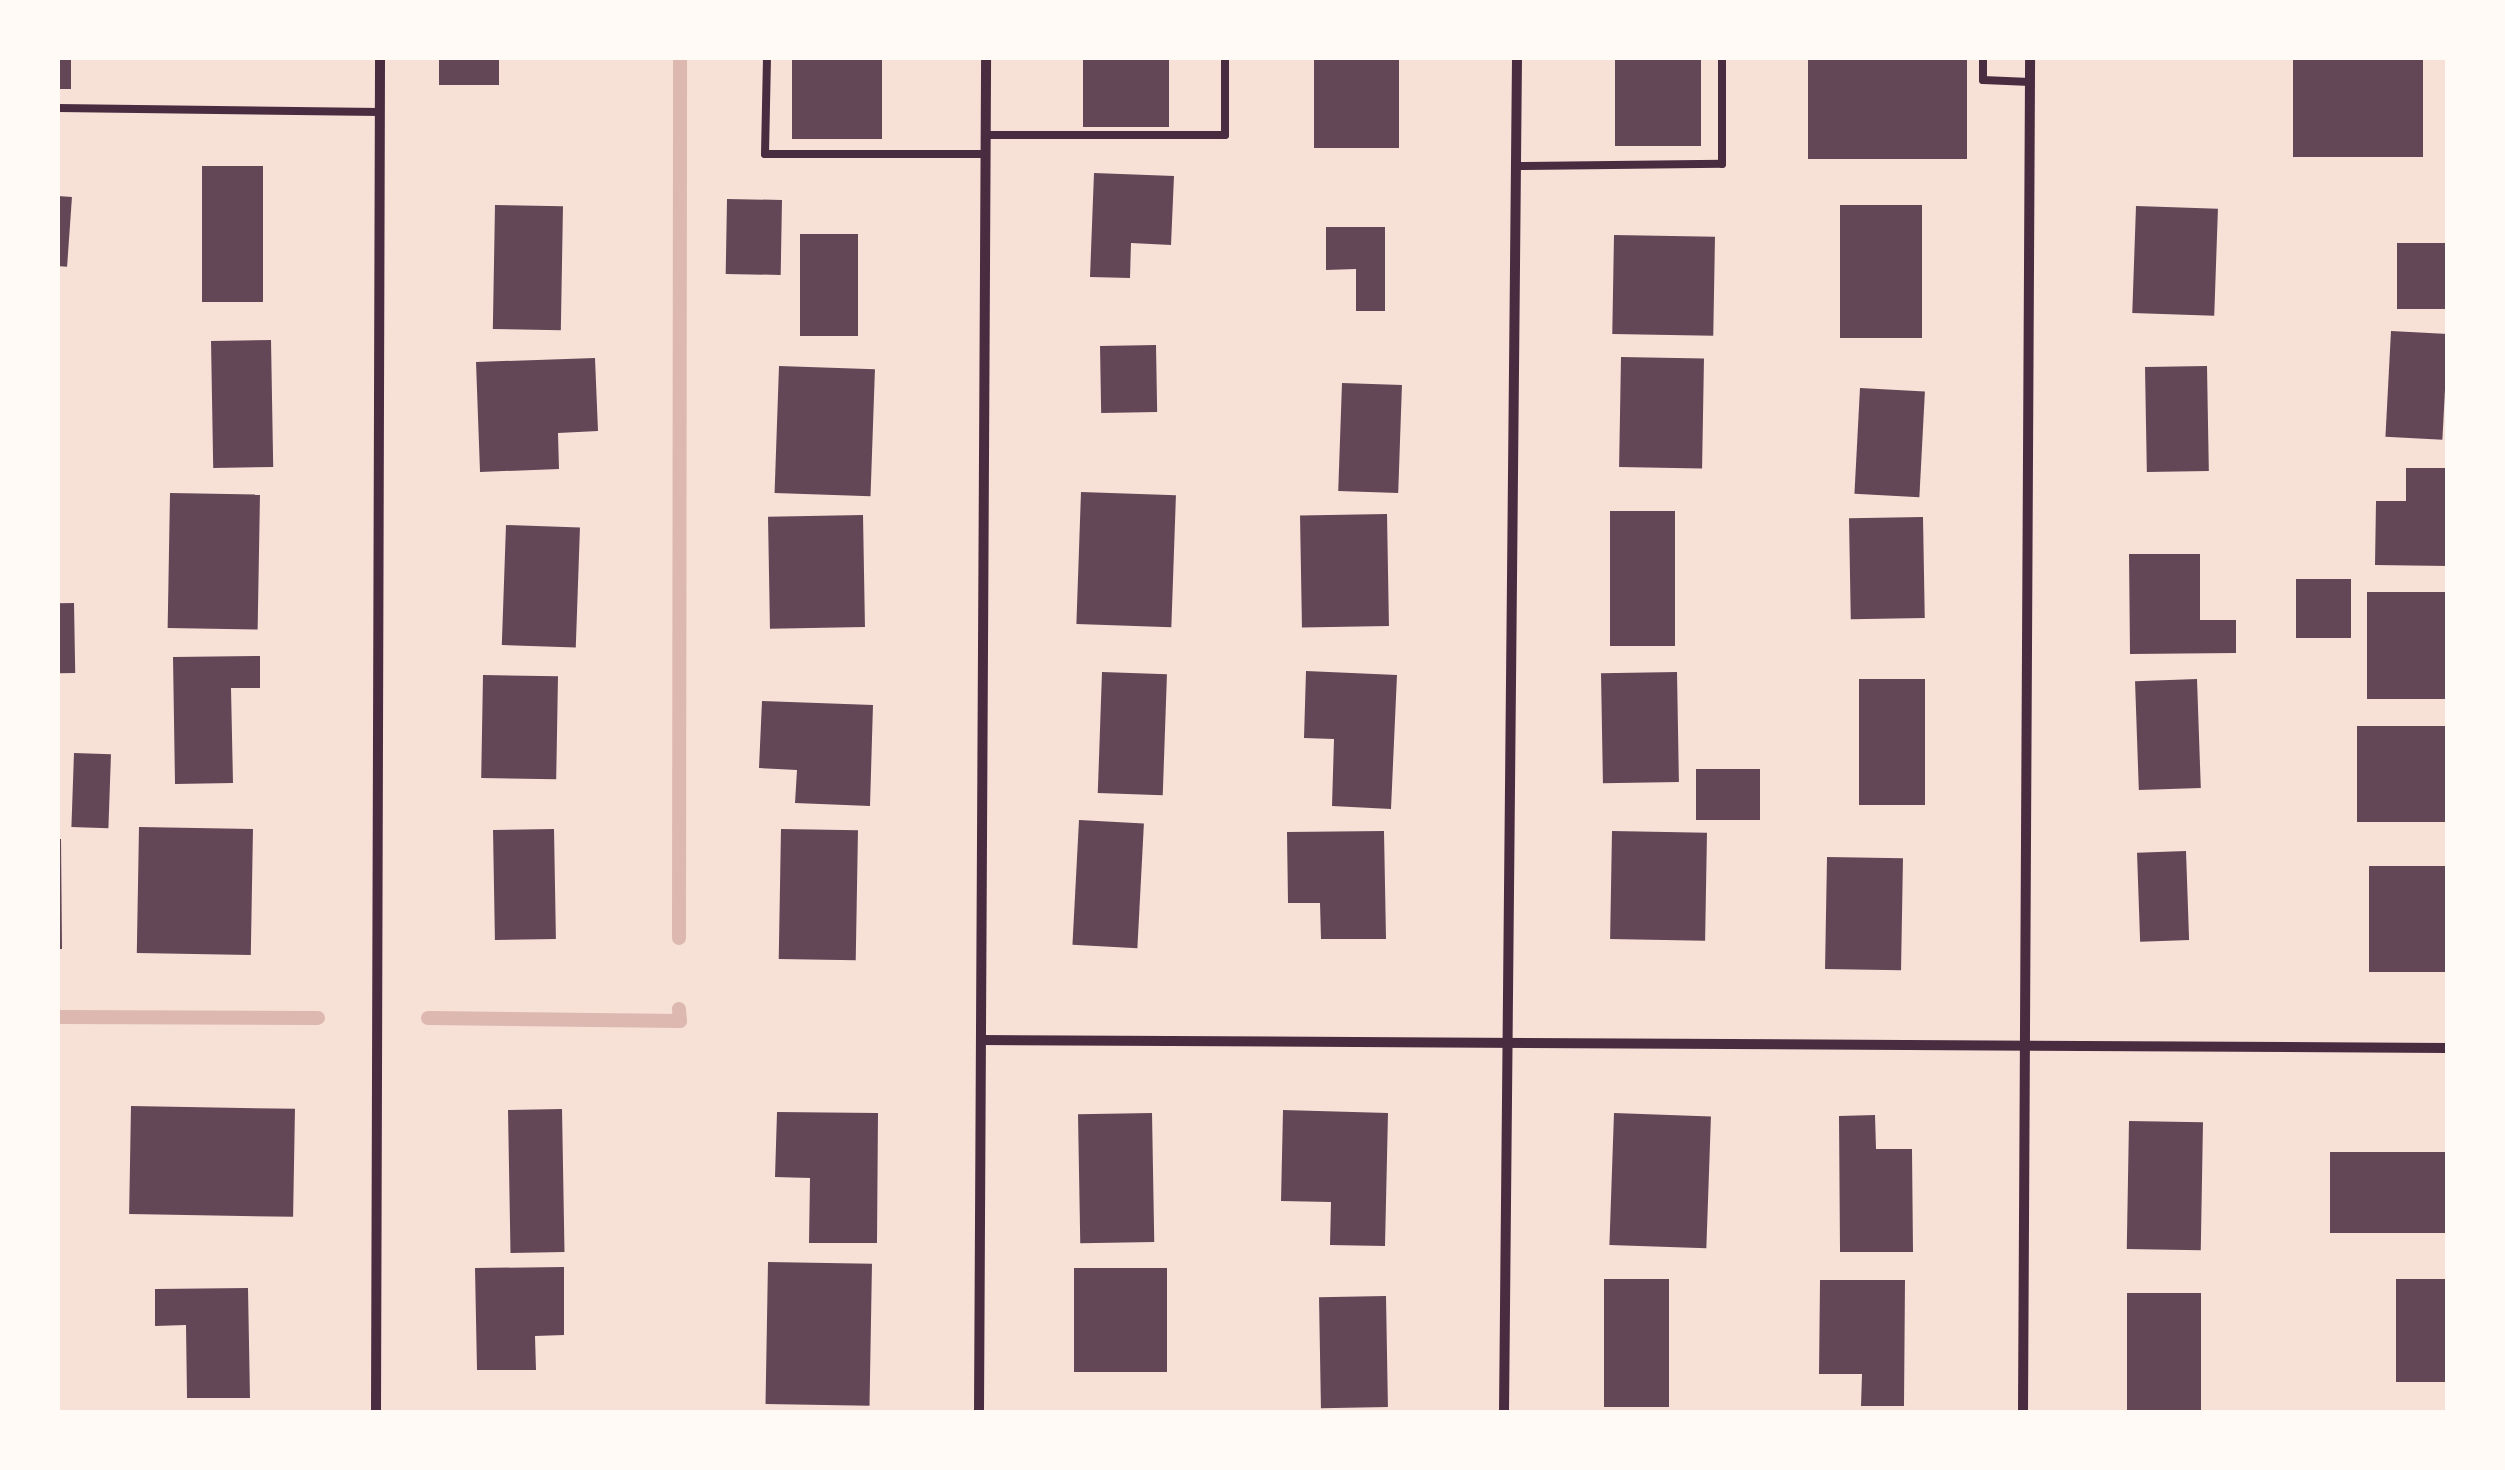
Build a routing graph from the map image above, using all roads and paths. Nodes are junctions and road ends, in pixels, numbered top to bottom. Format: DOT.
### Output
graph roads {
  1 [pos="380,58"];
  2 [pos="767,58"];
  3 [pos="986,58"];
  4 [pos="1225,58"];
  5 [pos="1517,58"];
  6 [pos="1722,58"];
  7 [pos="1983,58"];
  8 [pos="2030,58"];
  9 [pos="2030,82"];
  10 [pos="58,108"];
  11 [pos="380,112"];
  12 [pos="986,135"];
  13 [pos="985,154"];
  14 [pos="1516,166"];
  15 [pos="981,1040"];
  16 [pos="1506,1044"];
  17 [pos="2025,1044"];
  18 [pos="2448,1048"];
  19 [pos="376,1412"];
  20 [pos="979,1412"];
  21 [pos="1504,1412"];
  22 [pos="2022,1412"];
  1 -- 11 [label="street"];
  2 -- 13 [label="lane"];
  3 -- 12 [label="street"];
  4 -- 12 [label="lane"];
  5 -- 14 [label="street"];
  6 -- 14 [label="lane"];
  7 -- 9 [label="lane"];
  8 -- 9 [label="street"];
  9 -- 17 [label="street"];
  10 -- 11 [label="lane"];
  11 -- 19 [label="street"];
  12 -- 13 [label="street"];
  13 -- 15 [label="street"];
  14 -- 16 [label="street"];
  15 -- 16 [label="street"];
  15 -- 20 [label="street"];
  16 -- 17 [label="street"];
  16 -- 21 [label="street"];
  17 -- 18 [label="street"];
  17 -- 22 [label="street"];
}
